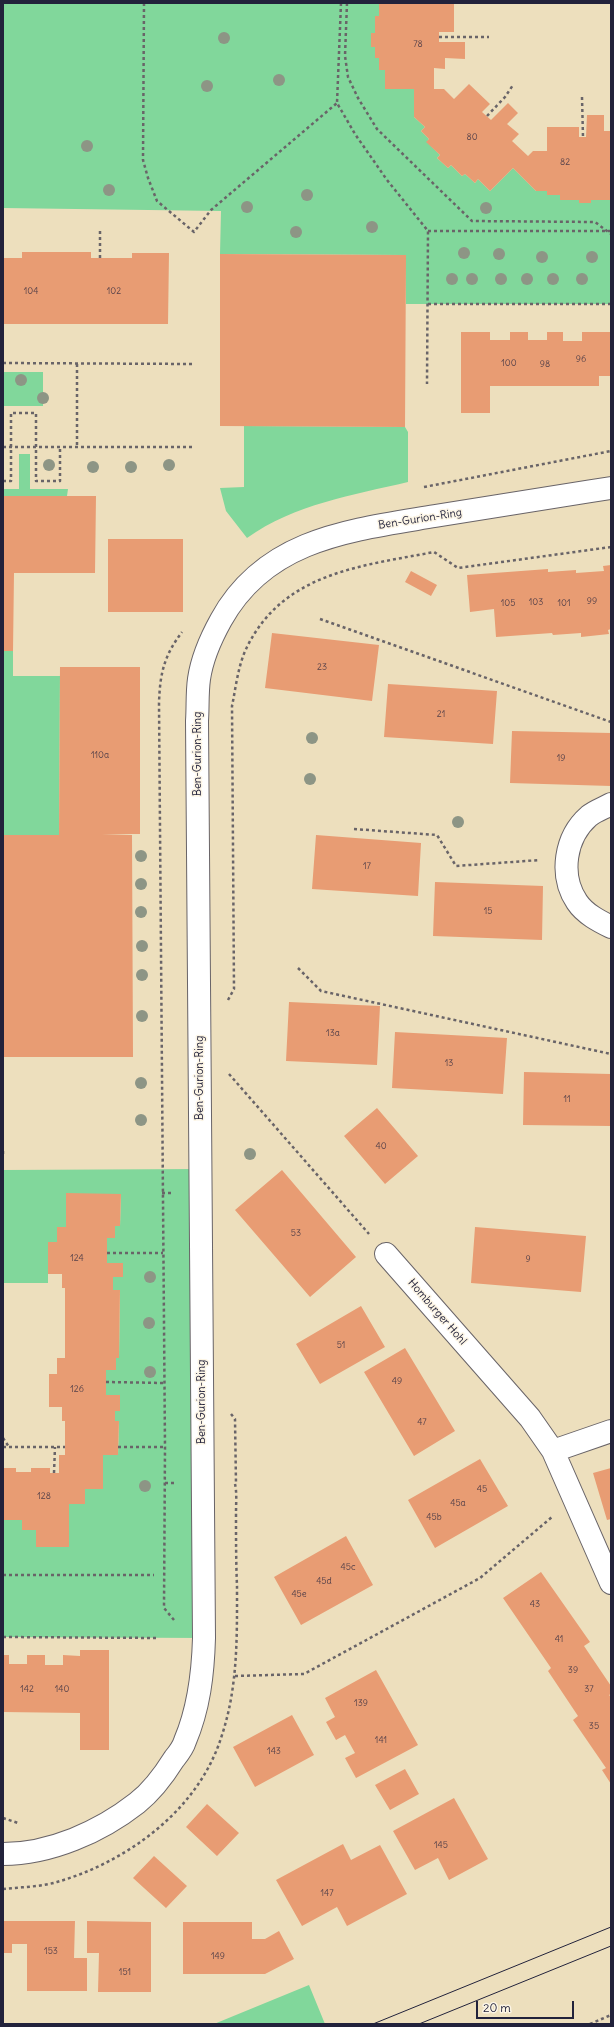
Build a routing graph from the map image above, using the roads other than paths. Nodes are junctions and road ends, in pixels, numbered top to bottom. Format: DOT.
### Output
graph roads {
  1 [pos="611,488"];
  2 [pos="611,804"];
  3 [pos="611,927"];
  4 [pos="386,1254"];
  5 [pos="611,1431"];
  6 [pos="553,1451"];
  7 [pos="611,1583"];
  8 [pos="3,1854"];
  1 -- 8 [label="street, Ben-Gurion-Ring"];
  2 -- 3 [label="street"];
  4 -- 6 [label="street, Homburger Hohl"];
  5 -- 6 [label="street"];
  6 -- 7 [label="street, Homburger Hohl"];
}
